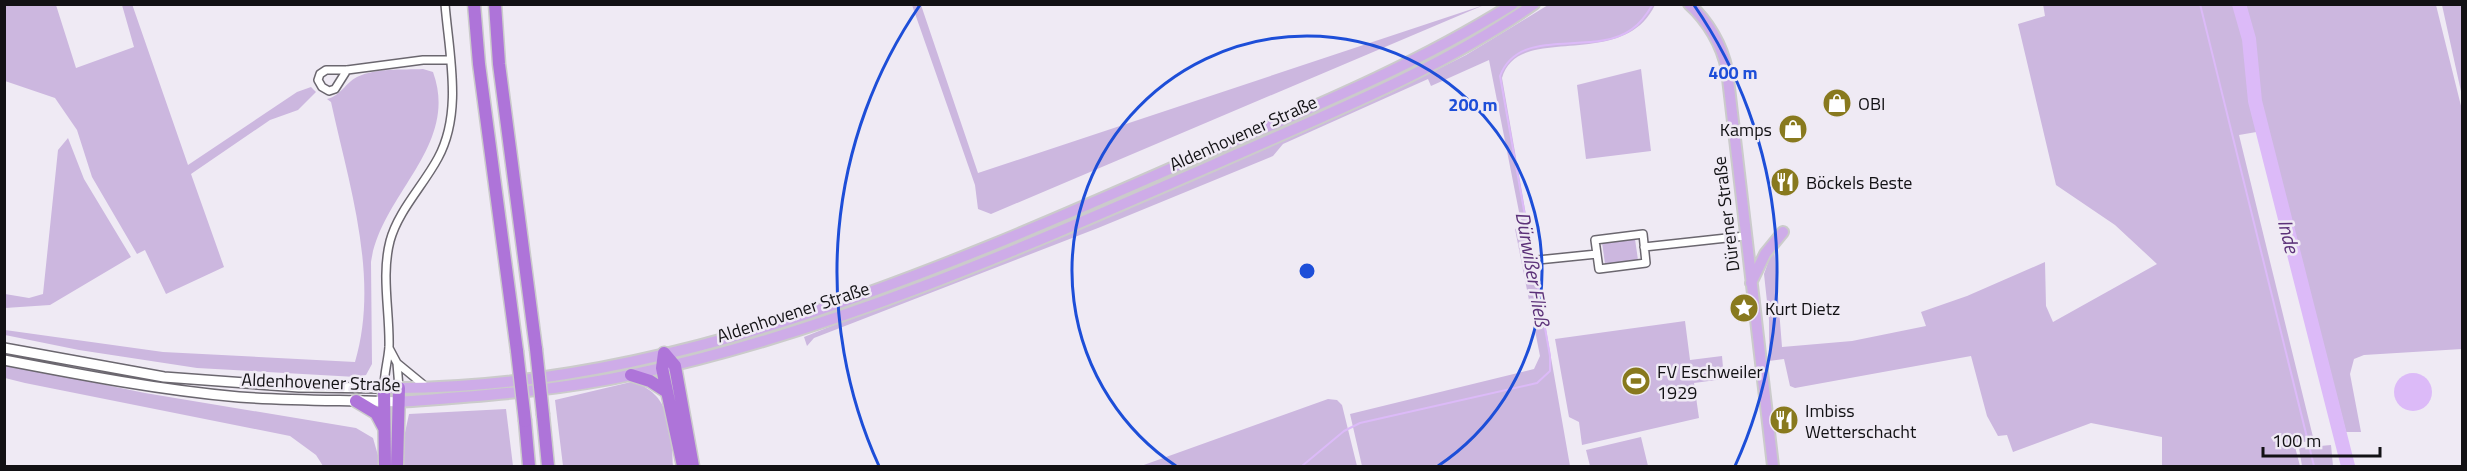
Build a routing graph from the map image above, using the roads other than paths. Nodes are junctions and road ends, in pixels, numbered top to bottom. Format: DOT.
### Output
graph roads {
  1 [pos="446,4"];
  2 [pos="474,4"];
  3 [pos="495,4"];
  4 [pos="1513,4"];
  5 [pos="1534,4"];
  6 [pos="1689,5"];
  7 [pos="450,60"];
  8 [pos="347,70"];
  9 [pos="1783,232"];
  10 [pos="1745,236"];
  11 [pos="1644,247"];
  12 [pos="1597,254"];
  13 [pos="1538,260"];
  14 [pos="1751,283"];
  15 [pos="4,348"];
  16 [pos="389,348"];
  17 [pos="664,353"];
  18 [pos="4,360"];
  19 [pos="397,363"];
  20 [pos="668,367"];
  21 [pos="631,375"];
  22 [pos="427,387"];
  23 [pos="384,388"];
  24 [pos="399,388"];
  25 [pos="667,392"];
  26 [pos="356,401"];
  27 [pos="385,401"];
  28 [pos="399,402"];
  29 [pos="384,429"];
  30 [pos="546,442"];
  31 [pos="386,466"];
  32 [pos="397,466"];
  33 [pos="529,466"];
  34 [pos="548,466"];
  35 [pos="554,466"];
  36 [pos="683,466"];
  37 [pos="693,466"];
  38 [pos="1773,466"];
  1 -- 7 [label="street"];
  2 -- 33 [label="highway, bridge"];
  3 -- 30 [label="highway, bridge"];
  4 -- 17 [label="main road, Aldenhovener Straße"];
  5 -- 20 [label="main road, Aldenhovener Straße"];
  6 -- 10 [label="main road, Dürener Straße"];
  7 -- 8 [label="street"];
  7 -- 16 [label="street"];
  9 -- 14 [label="main road"];
  10 -- 11 [label="street"];
  10 -- 14 [label="main road, Dürener Straße"];
  11 -- 12 [label="street"];
  11 -- 12 [label="street"];
  12 -- 13 [label="street"];
  14 -- 38 [label="main road, Dürener Straße"];
  15 -- 23 [label="main road, Aldenhovener Straße"];
  16 -- 19 [label="street"];
  16 -- 23 [label="street"];
  17 -- 20 [label="highway"];
  17 -- 22 [label="main road, Aldenhovener Straße"];
  18 -- 26 [label="main road, Aldenhovener Straße"];
  19 -- 22 [label="street"];
  19 -- 24 [label="street"];
  20 -- 21 [label="main road, Aldenhovener Straße"];
  20 -- 25 [label="highway"];
  20 -- 37 [label="highway"];
  21 -- 25 [label="highway"];
  21 -- 28 [label="main road, Aldenhovener Straße"];
  22 -- 24 [label="main road, Aldenhovener Straße"];
  23 -- 24 [label="main road, Aldenhovener Straße"];
  23 -- 27 [label="highway"];
  24 -- 28 [label="highway"];
  25 -- 36 [label="highway"];
  26 -- 27 [label="main road, Aldenhovener Straße"];
  26 -- 29 [label="highway"];
  27 -- 28 [label="main road, Aldenhovener Straße"];
  27 -- 29 [label="highway"];
  28 -- 32 [label="highway"];
  29 -- 31 [label="highway"];
  30 -- 34 [label="highway"];
  30 -- 35 [label="highway"];
}
